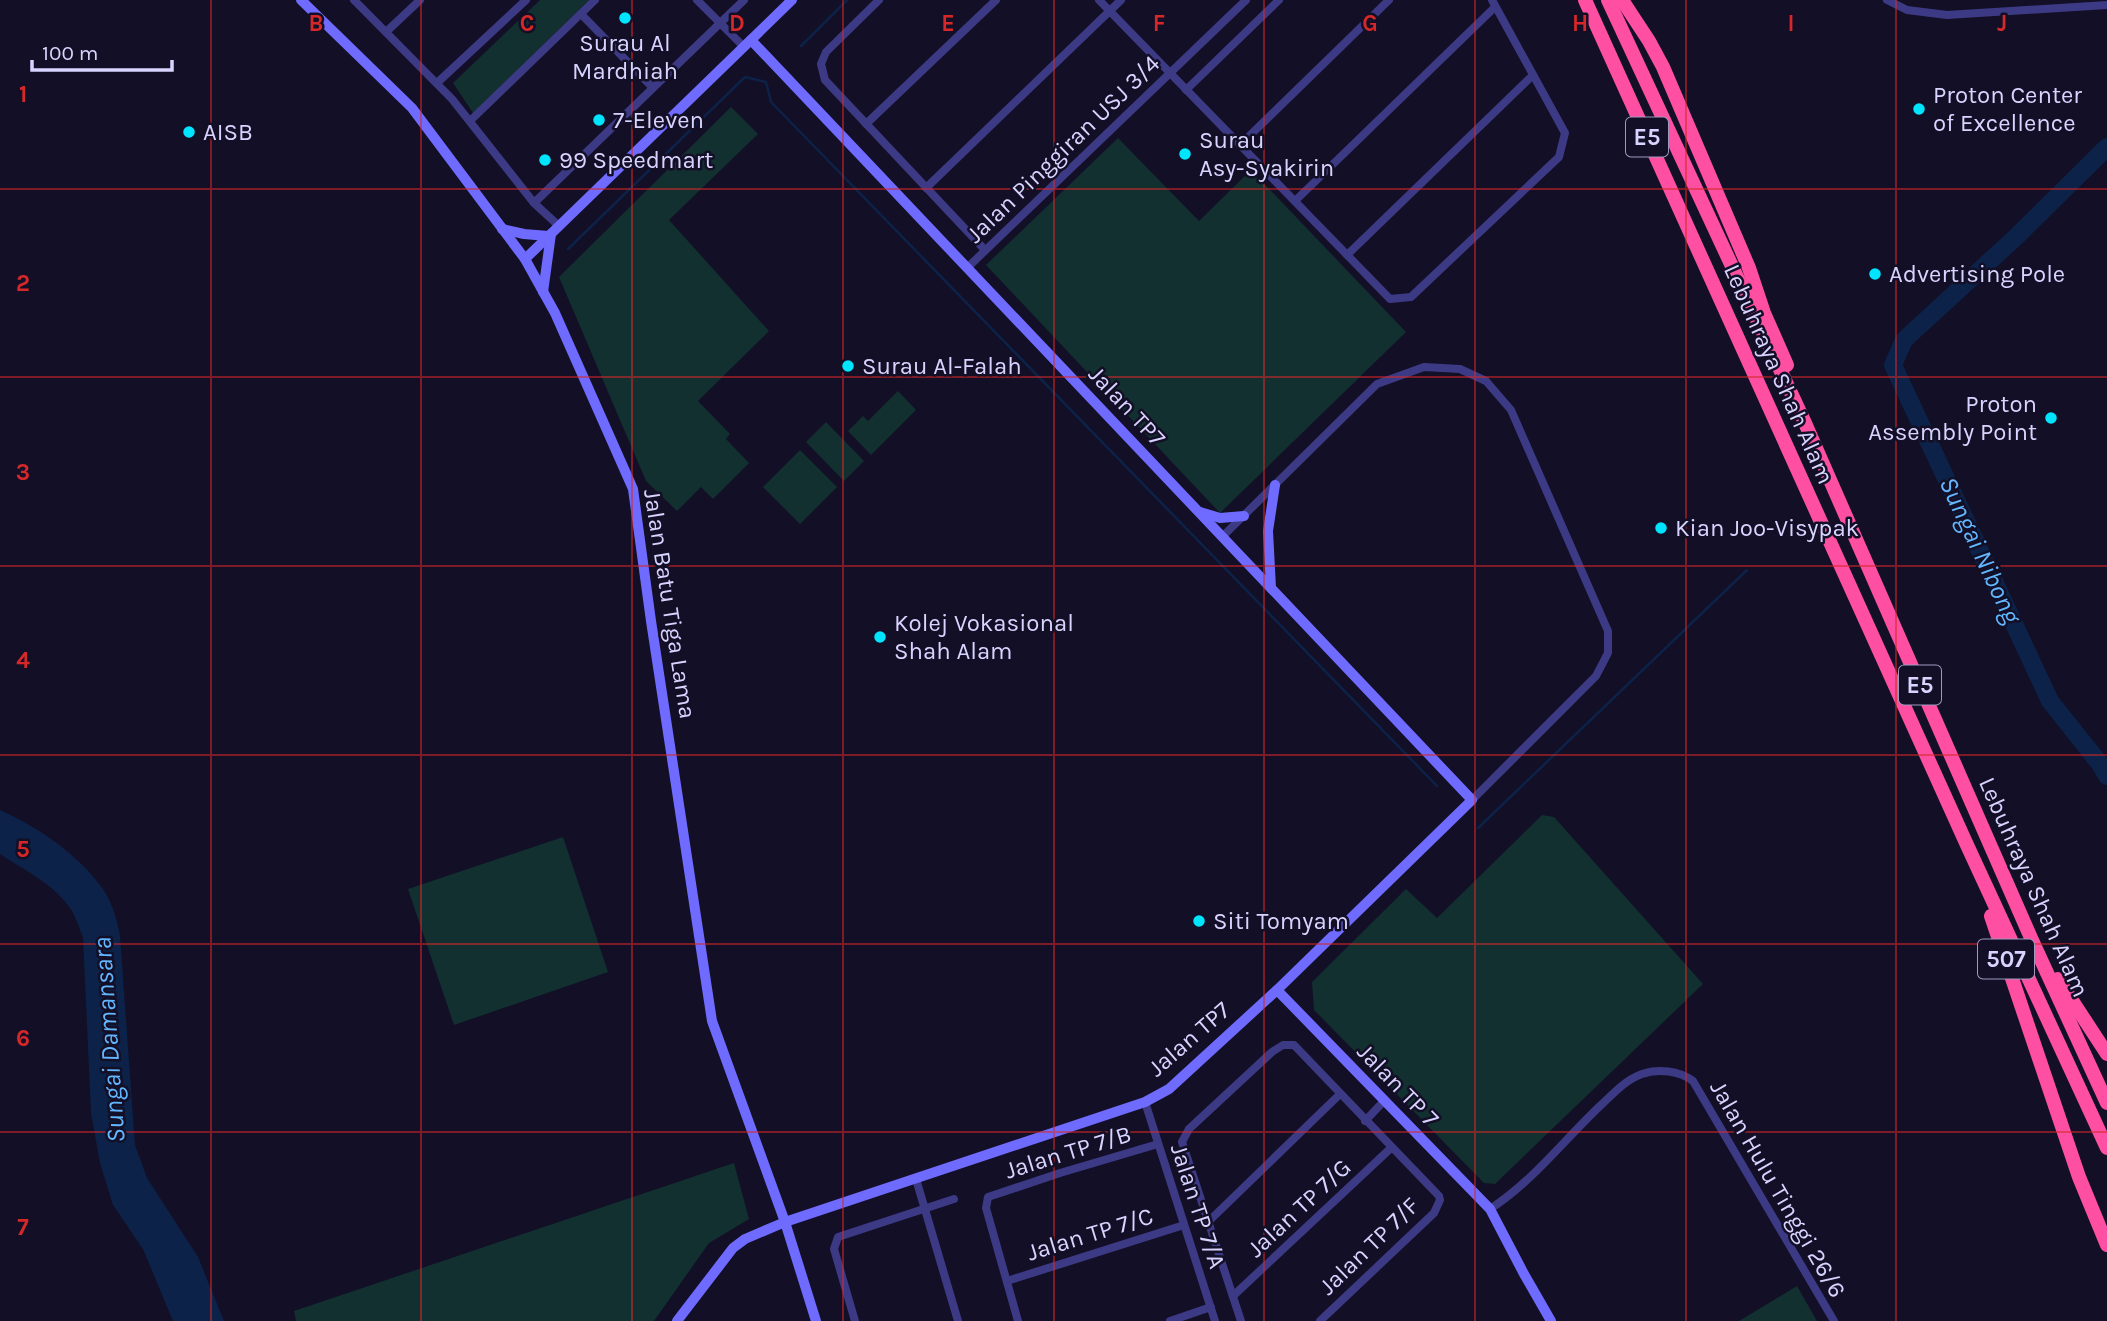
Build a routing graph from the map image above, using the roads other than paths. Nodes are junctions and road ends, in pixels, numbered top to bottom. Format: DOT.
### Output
graph roads {
  1 [pos="301,0"];
  2 [pos="354,0"];
  3 [pos="420,0"];
  4 [pos="526,0"];
  5 [pos="595,0"];
  6 [pos="697,0"];
  7 [pos="792,0"];
  8 [pos="879,0"];
  9 [pos="996,0"];
  10 [pos="1099,0"];
  11 [pos="1121,0"];
  12 [pos="1246,0"];
  13 [pos="1279,0"];
  14 [pos="1389,0"];
  15 [pos="1585,0"];
  16 [pos="1608,0"];
  17 [pos="1622,0"];
  18 [pos="1887,0"];
  19 [pos="740,1"];
  20 [pos="1493,3"];
  21 [pos="2107,5"];
  22 [pos="1110,11"];
  23 [pos="581,14"];
  24 [pos="720,23"];
  25 [pos="386,32"];
  26 [pos="747,43"];
  27 [pos="1170,73"];
  28 [pos="1533,75"];
  29 [pos="437,83"];
  30 [pos="653,88"];
  31 [pos="1186,90"];
  32 [pos="471,120"];
  33 [pos="866,124"];
  34 [pos="1240,145"];
  35 [pos="926,188"];
  36 [pos="1295,201"];
  37 [pos="534,203"];
  38 [pos="502,229"];
  39 [pos="553,232"];
  40 [pos="985,250"];
  41 [pos="1347,255"];
  42 [pos="525,259"];
  43 [pos="967,268"];
  44 [pos="543,292"];
  45 [pos="1805,423"];
  46 [pos="1275,485"];
  47 [pos="1198,511"];
  48 [pos="1244,516"];
  49 [pos="1222,537"];
  50 [pos="1271,588"];
  51 [pos="1472,800"];
  52 [pos="1967,845"];
  53 [pos="2035,947"];
  54 [pos="1277,990"];
  55 [pos="2107,1054"];
  56 [pos="1339,1095"];
  57 [pos="1384,1101"];
  58 [pos="1145,1102"];
  59 [pos="2107,1103"];
  60 [pos="1365,1121"];
  61 [pos="1158,1144"];
  62 [pos="1391,1148"];
  63 [pos="2107,1148"];
  64 [pos="916,1179"];
  65 [pos="954,1199"];
  66 [pos="925,1209"];
  67 [pos="1490,1209"];
  68 [pos="785,1222"];
  69 [pos="1208,1222"];
  70 [pos="1184,1225"];
  71 [pos="2107,1245"];
  72 [pos="1007,1281"];
  73 [pos="1233,1296"];
  74 [pos="1211,1307"];
  75 [pos="677,1321"];
  76 [pos="816,1321"];
  77 [pos="855,1321"];
  78 [pos="958,1321"];
  79 [pos="1018,1321"];
  80 [pos="1170,1321"];
  81 [pos="1216,1321"];
  82 [pos="1241,1321"];
  83 [pos="1320,1321"];
  84 [pos="1552,1321"];
  85 [pos="1833,1321"];
  1 -- 38 [label="street, Jalan Batu Tiga Lama"];
  2 -- 25 [label="street"];
  3 -- 25 [label="street"];
  4 -- 29 [label="street"];
  5 -- 23 [label="street"];
  6 -- 24 [label="street"];
  7 -- 26 [label="street"];
  8 -- 33 [label="street"];
  9 -- 33 [label="street"];
  10 -- 22 [label="street"];
  11 -- 22 [label="street"];
  12 -- 27 [label="street, Jalan Pinggiran USJ 3/4"];
  13 -- 31 [label="street, Jalan Pinggiran USJ 3/4"];
  14 -- 34 [label="street"];
  15 -- 52 [label="highway, Lebuhraya Shah Alam / E5"];
  16 -- 45 [label="highway, Lebuhraya Shah Alam / E5"];
  17 -- 45 [label="highway"];
  18 -- 21 [label="street"];
  19 -- 24 [label="street"];
  20 -- 28 [label="street"];
  20 -- 36 [label="street"];
  22 -- 27 [label="street"];
  22 -- 35 [label="street"];
  23 -- 30 [label="street"];
  23 -- 32 [label="street"];
  24 -- 26 [label="street"];
  24 -- 30 [label="street"];
  25 -- 29 [label="street"];
  26 -- 39 [label="street"];
  26 -- 43 [label="street, Jalan TP7"];
  27 -- 31 [label="street"];
  27 -- 40 [label="street, Jalan Pinggiran USJ 3/4"];
  28 -- 41 [label="street"];
  28 -- 41 [label="street"];
  29 -- 32 [label="street"];
  30 -- 37 [label="street"];
  31 -- 34 [label="street"];
  32 -- 37 [label="street"];
  33 -- 35 [label="street"];
  34 -- 36 [label="street"];
  35 -- 40 [label="street"];
  36 -- 41 [label="street"];
  37 -- 39 [label="street"];
  38 -- 39 [label="street"];
  38 -- 42 [label="street, Jalan Batu Tiga Lama"];
  39 -- 42 [label="street"];
  39 -- 44 [label="street"];
  40 -- 43 [label="street, Jalan Pinggiran USJ 3/4"];
  42 -- 44 [label="street, Jalan Batu Tiga Lama"];
  43 -- 47 [label="street, Jalan TP7"];
  44 -- 68 [label="street, Jalan Batu Tiga Lama"];
  45 -- 53 [label="highway, Lebuhraya Shah Alam / E5"];
  46 -- 48 [label="street, Jalan TP7"];
  46 -- 50 [label="street"];
  46 -- 51 [label="street, Jalan TP7"];
  47 -- 48 [label="street"];
  47 -- 49 [label="street, Jalan TP7"];
  48 -- 49 [label="street, Jalan TP7"];
  49 -- 50 [label="street, Jalan TP7"];
  50 -- 51 [label="street, Jalan TP7"];
  51 -- 54 [label="street, Jalan TP7"];
  52 -- 63 [label="highway, Lebuhraya Shah Alam / E5"];
  52 -- 71 [label="highway, 507"];
  53 -- 55 [label="highway, 507"];
  53 -- 59 [label="highway, Lebuhraya Shah Alam / E5"];
  54 -- 57 [label="street, Jalan TP 7"];
  54 -- 58 [label="street, Jalan TP7"];
  56 -- 60 [label="street"];
  56 -- 69 [label="street"];
  56 -- 69 [label="street"];
  57 -- 60 [label="street"];
  57 -- 67 [label="street, Jalan TP 7"];
  58 -- 61 [label="street, Jalan TP 7/A"];
  58 -- 64 [label="street, Jalan TP7"];
  60 -- 62 [label="street"];
  61 -- 70 [label="street, Jalan TP 7/A"];
  61 -- 72 [label="street, Jalan TP 7/B"];
  62 -- 73 [label="street, Jalan TP 7/G"];
  62 -- 83 [label="street, Jalan TP 7/F"];
  64 -- 66 [label="street"];
  64 -- 68 [label="street, Jalan TP7"];
  65 -- 66 [label="street"];
  66 -- 77 [label="street"];
  66 -- 78 [label="street"];
  67 -- 84 [label="street, Jalan TP 7"];
  67 -- 85 [label="street, Jalan Hulu Tinggi 26/6"];
  68 -- 75 [label="street, Jalan TP7"];
  68 -- 76 [label="street, Jalan Batu Tiga Lama"];
  69 -- 73 [label="street"];
  70 -- 72 [label="street, Jalan TP 7/C"];
  70 -- 74 [label="street, Jalan TP 7/A"];
  72 -- 79 [label="street"];
  73 -- 82 [label="street"];
  74 -- 80 [label="street"];
  74 -- 81 [label="street, Jalan TP 7/A"];
}
